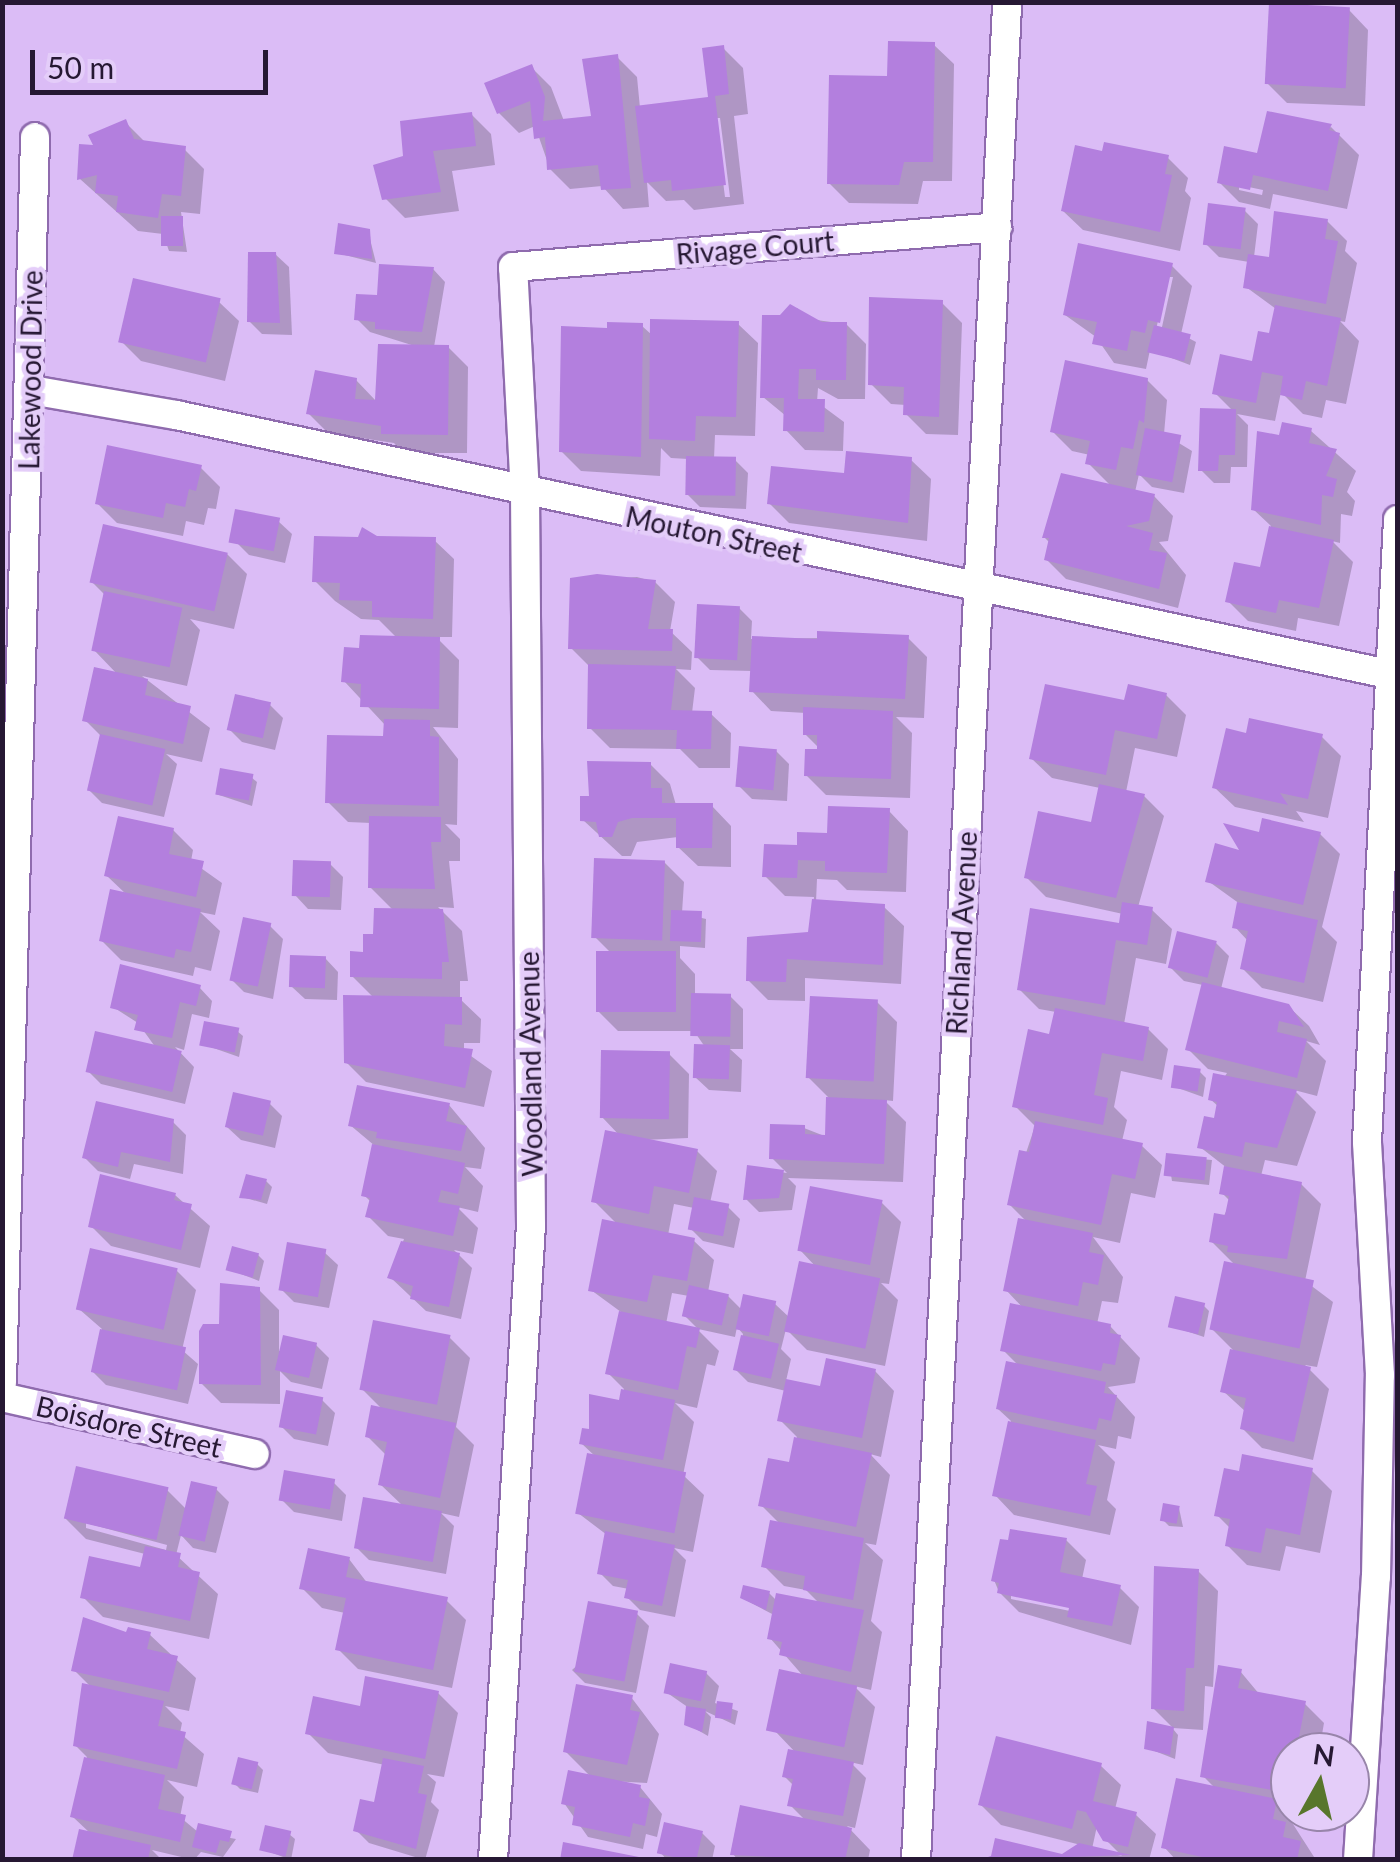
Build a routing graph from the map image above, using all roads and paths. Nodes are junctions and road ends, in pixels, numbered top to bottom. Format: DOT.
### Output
graph roads {
  1 [pos="1007,6"];
  2 [pos="34,138"];
  3 [pos="997,227"];
  4 [pos="513,267"];
  5 [pos="30,390"];
  6 [pos="525,494"];
  7 [pos="1398,520"];
  8 [pos="978,589"];
  9 [pos="1394,675"];
  10 [pos="2,1382"];
  11 [pos="2,1397"];
  12 [pos="255,1454"];
  13 [pos="492,1860"];
  14 [pos="916,1860"];
  15 [pos="1358,1860"];
  1 -- 3 [label="street, Richland Avenue"];
  2 -- 5 [label="street, Lakewood Drive"];
  3 -- 4 [label="street, Rivage Court"];
  3 -- 8 [label="street, Richland Avenue"];
  4 -- 6 [label="street, Woodland Avenue"];
  5 -- 6 [label="street, Mouton Street"];
  5 -- 10 [label="street, Lakewood Drive"];
  6 -- 8 [label="street, Mouton Street"];
  6 -- 13 [label="street, Woodland Avenue"];
  7 -- 9 [label="street"];
  8 -- 9 [label="street, Mouton Street"];
  8 -- 14 [label="street, Richland Avenue"];
  9 -- 15 [label="street"];
  11 -- 12 [label="street, Boisdore Street"];
}
